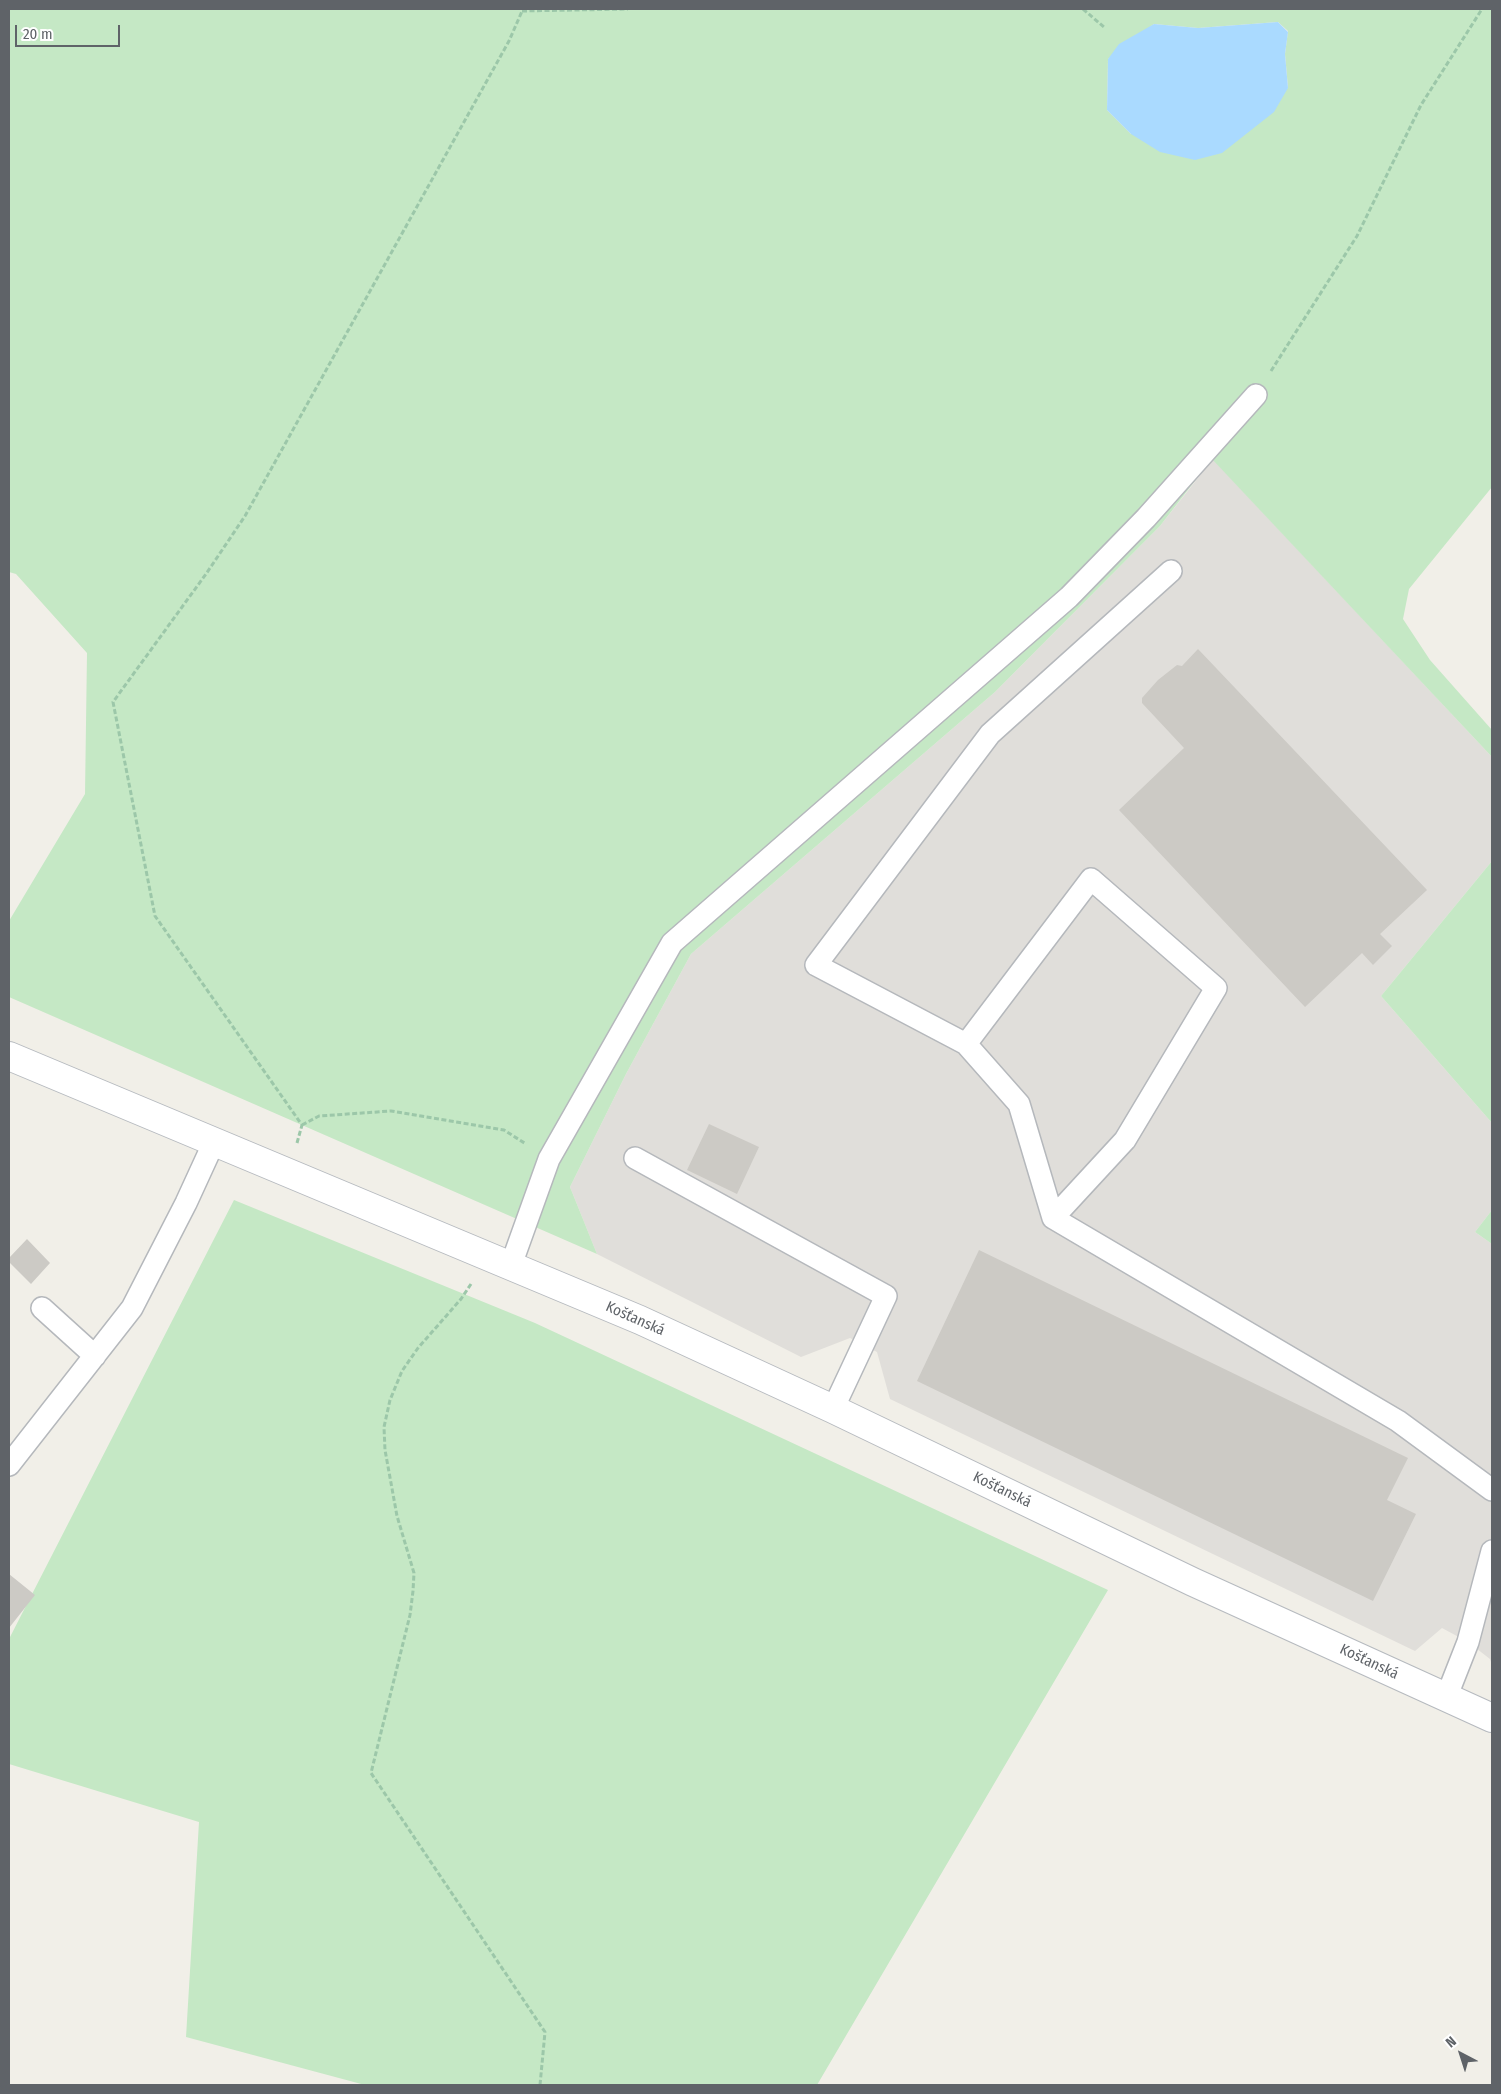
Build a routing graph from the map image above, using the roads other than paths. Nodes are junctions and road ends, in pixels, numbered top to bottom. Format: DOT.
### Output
graph roads {
  1 [pos="1256,395"];
  2 [pos="1171,571"];
  3 [pos="966,1044"];
  4 [pos="9,1056"];
  5 [pos="214,1142"];
  6 [pos="635,1158"];
  7 [pos="1052,1218"];
  8 [pos="511,1265"];
  9 [pos="42,1308"];
  10 [pos="95,1356"];
  11 [pos="833,1409"];
  12 [pos="9,1466"];
  13 [pos="1492,1490"];
  14 [pos="1492,1552"];
  15 [pos="1446,1698"];
  16 [pos="1492,1718"];
  1 -- 8 [label="lane"];
  2 -- 3 [label="lane"];
  3 -- 7 [label="lane"];
  3 -- 7 [label="lane"];
  4 -- 5 [label="street, Košťanská"];
  5 -- 8 [label="street, Košťanská"];
  5 -- 10 [label="lane"];
  6 -- 11 [label="lane"];
  7 -- 13 [label="lane"];
  8 -- 11 [label="street, Košťanská"];
  9 -- 10 [label="lane"];
  10 -- 12 [label="lane"];
  11 -- 15 [label="street, Košťanská"];
  14 -- 15 [label="lane"];
  15 -- 16 [label="street, Košťanská"];
}
